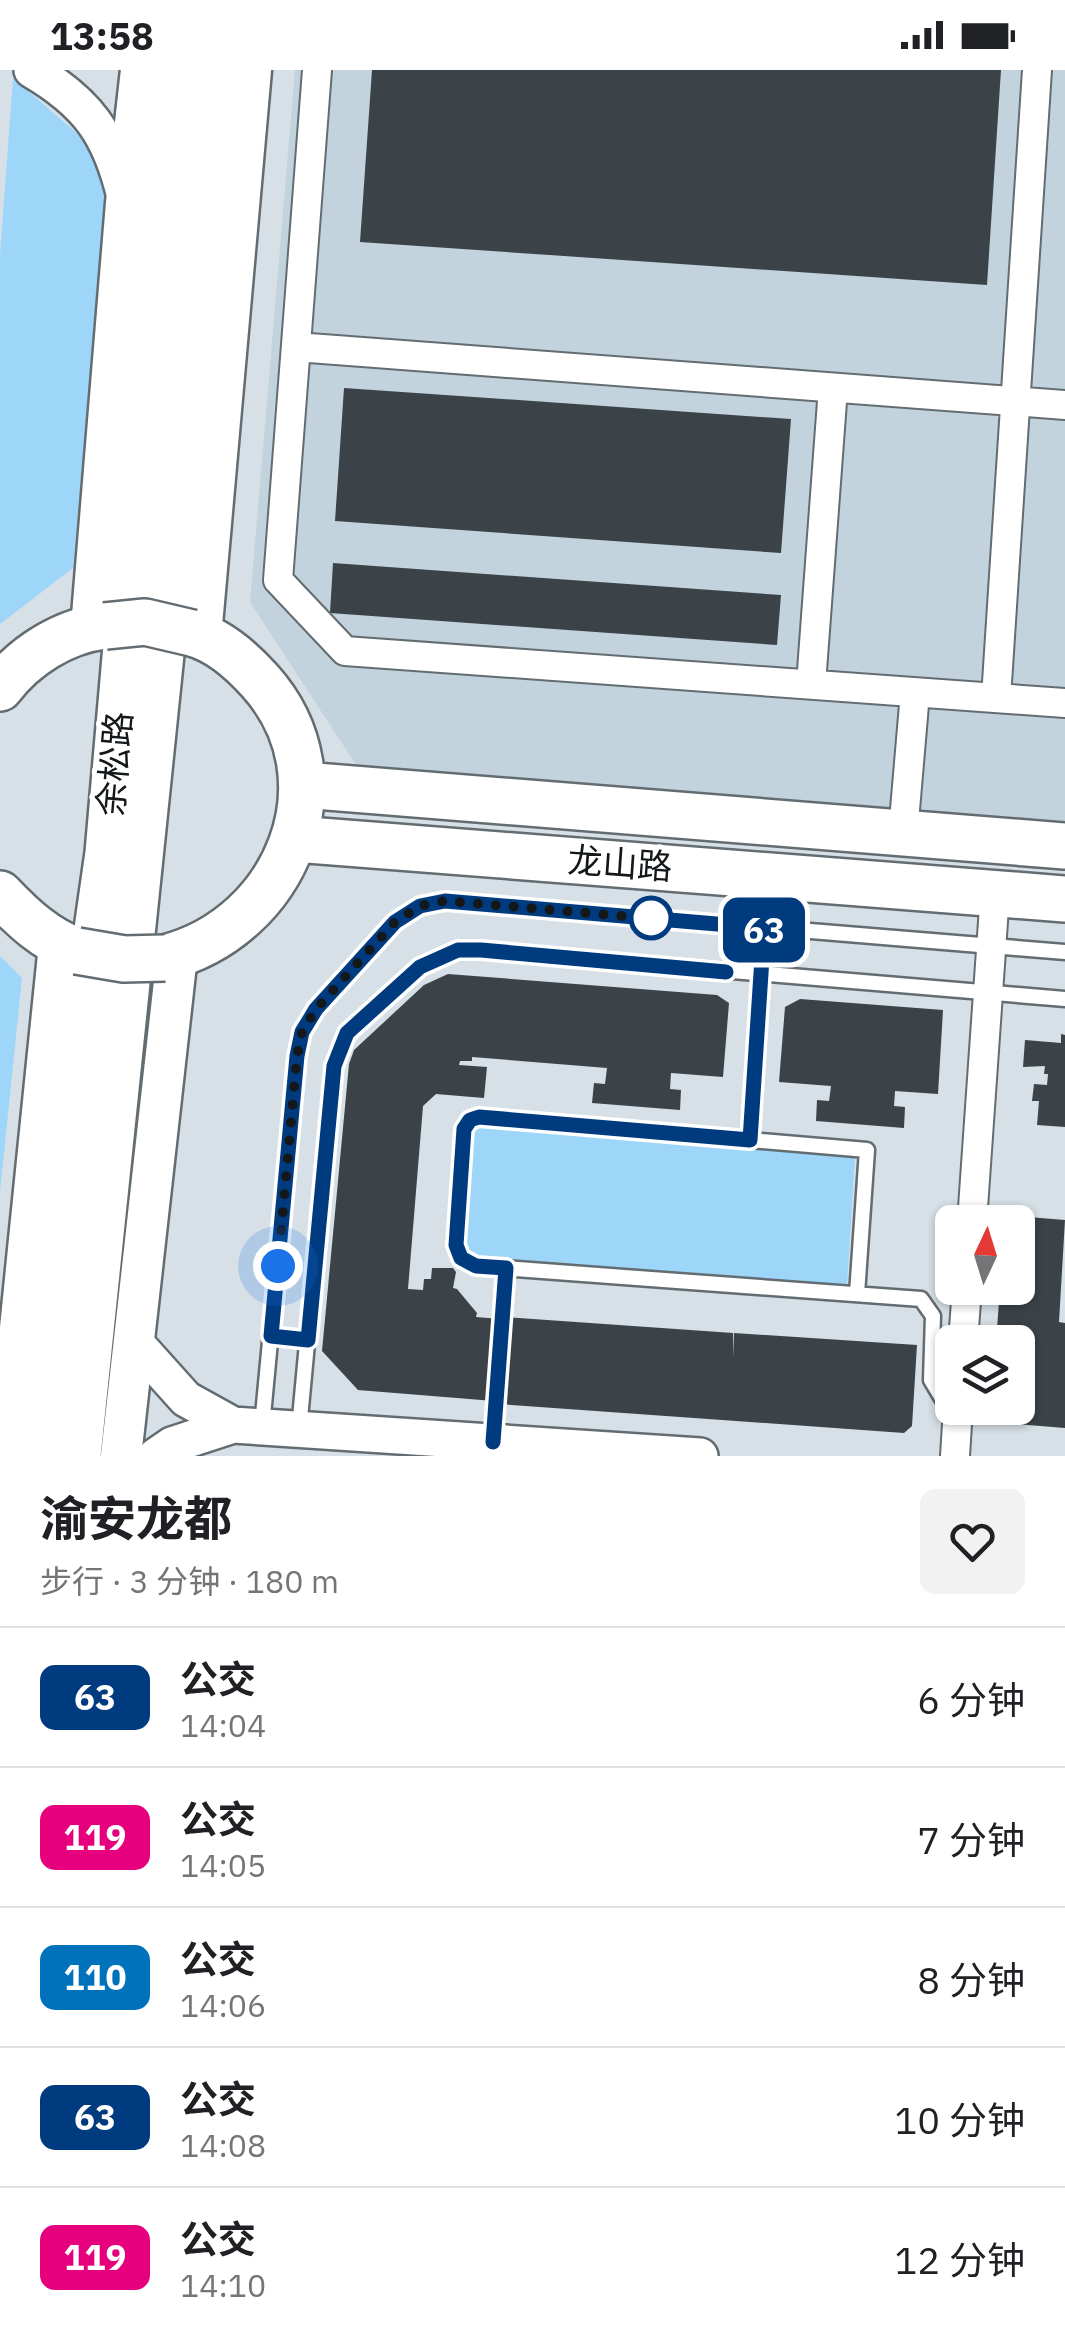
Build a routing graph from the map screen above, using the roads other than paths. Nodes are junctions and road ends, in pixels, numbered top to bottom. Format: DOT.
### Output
graph roads {
  1 [pos="32,70"];
  2 [pos="141,70"];
  3 [pos="176,70"];
  4 [pos="216,70"];
  5 [pos="252,70"];
  6 [pos="318,70"];
  7 [pos="1037,70"];
  8 [pos="126,203"];
  9 [pos="296,348"];
  10 [pos="833,388"];
  11 [pos="1016,402"];
  12 [pos="1065,405"];
  13 [pos="98,627"];
  14 [pos="196,634"];
  15 [pos="811,684"];
  16 [pos="0,688"];
  17 [pos="915,692"];
  18 [pos="996,698"];
  19 [pos="1065,704"];
  20 [pos="302,785"];
  21 [pos="904,833"];
  22 [pos="296,839"];
  23 [pos="1065,846"];
  24 [pos="995,893"];
  25 [pos="0,894"];
  26 [pos="1065,899"];
  27 [pos="764,928"];
  28 [pos="991,946"];
  29 [pos="68,948"];
  30 [pos="1065,952"];
  31 [pos="171,956"];
  32 [pos="762,974"];
  33 [pos="989,993"];
  34 [pos="1065,999"];
  35 [pos="750,1140"];
  36 [pos="973,1205"];
  37 [pos="506,1268"];
  38 [pos="857,1294"];
  39 [pos="271,1336"];
  40 [pos="133,1340"];
  41 [pos="308,1340"];
  42 [pos="935,1385"];
  43 [pos="956,1425"];
  44 [pos="248,1426"];
  45 [pos="299,1429"];
  46 [pos="493,1442"];
  47 [pos="7,1456"];
  48 [pos="38,1456"];
  49 [pos="78,1456"];
  50 [pos="120,1456"];
  51 [pos="156,1456"];
  52 [pos="700,1456"];
  53 [pos="954,1456"];
  1 -- 8 [label="street"];
  2 -- 8 [label="main road"];
  3 -- 48 [label="main road, 余松路"];
  4 -- 49 [label="main road, 余松路"];
  5 -- 14 [label="main road"];
  6 -- 9 [label="street"];
  7 -- 11 [label="street"];
  8 -- 13 [label="main road"];
  9 -- 10 [label="street"];
  9 -- 15 [label="street"];
  10 -- 11 [label="street"];
  10 -- 15 [label="street"];
  11 -- 12 [label="street"];
  11 -- 18 [label="street"];
  13 -- 14 [label="main road, bridge"];
  13 -- 16 [label="main road"];
  14 -- 20 [label="main road"];
  15 -- 17 [label="street"];
  17 -- 18 [label="street"];
  17 -- 21 [label="street"];
  18 -- 19 [label="street"];
  20 -- 21 [label="main road, 龙山路"];
  20 -- 22 [label="main road"];
  21 -- 23 [label="main road, 龙山路"];
  22 -- 24 [label="main road, 龙山路"];
  22 -- 31 [label="main road"];
  24 -- 26 [label="main road, 龙山路"];
  24 -- 28 [label="street"];
  25 -- 29 [label="main road"];
  27 -- 28 [label="lane"];
  27 -- 32 [label="lane"];
  27 -- 39 [label="lane"];
  28 -- 30 [label="lane"];
  28 -- 33 [label="street"];
  29 -- 31 [label="main road, bridge"];
  29 -- 47 [label="main road"];
  31 -- 40 [label="main road"];
  32 -- 33 [label="lane"];
  32 -- 35 [label="lane"];
  32 -- 41 [label="lane"];
  33 -- 34 [label="lane"];
  33 -- 36 [label="street"];
  35 -- 37 [label="lane"];
  35 -- 38 [label="lane"];
  37 -- 38 [label="lane"];
  37 -- 46 [label="lane"];
  38 -- 42 [label="lane"];
  39 -- 41 [label="lane"];
  39 -- 44 [label="lane"];
  40 -- 44 [label="street"];
  40 -- 50 [label="main road"];
  41 -- 45 [label="lane"];
  43 -- 53 [label="street"];
  44 -- 45 [label="street"];
  44 -- 51 [label="street"];
  45 -- 46 [label="street"];
  46 -- 52 [label="street"];
}
